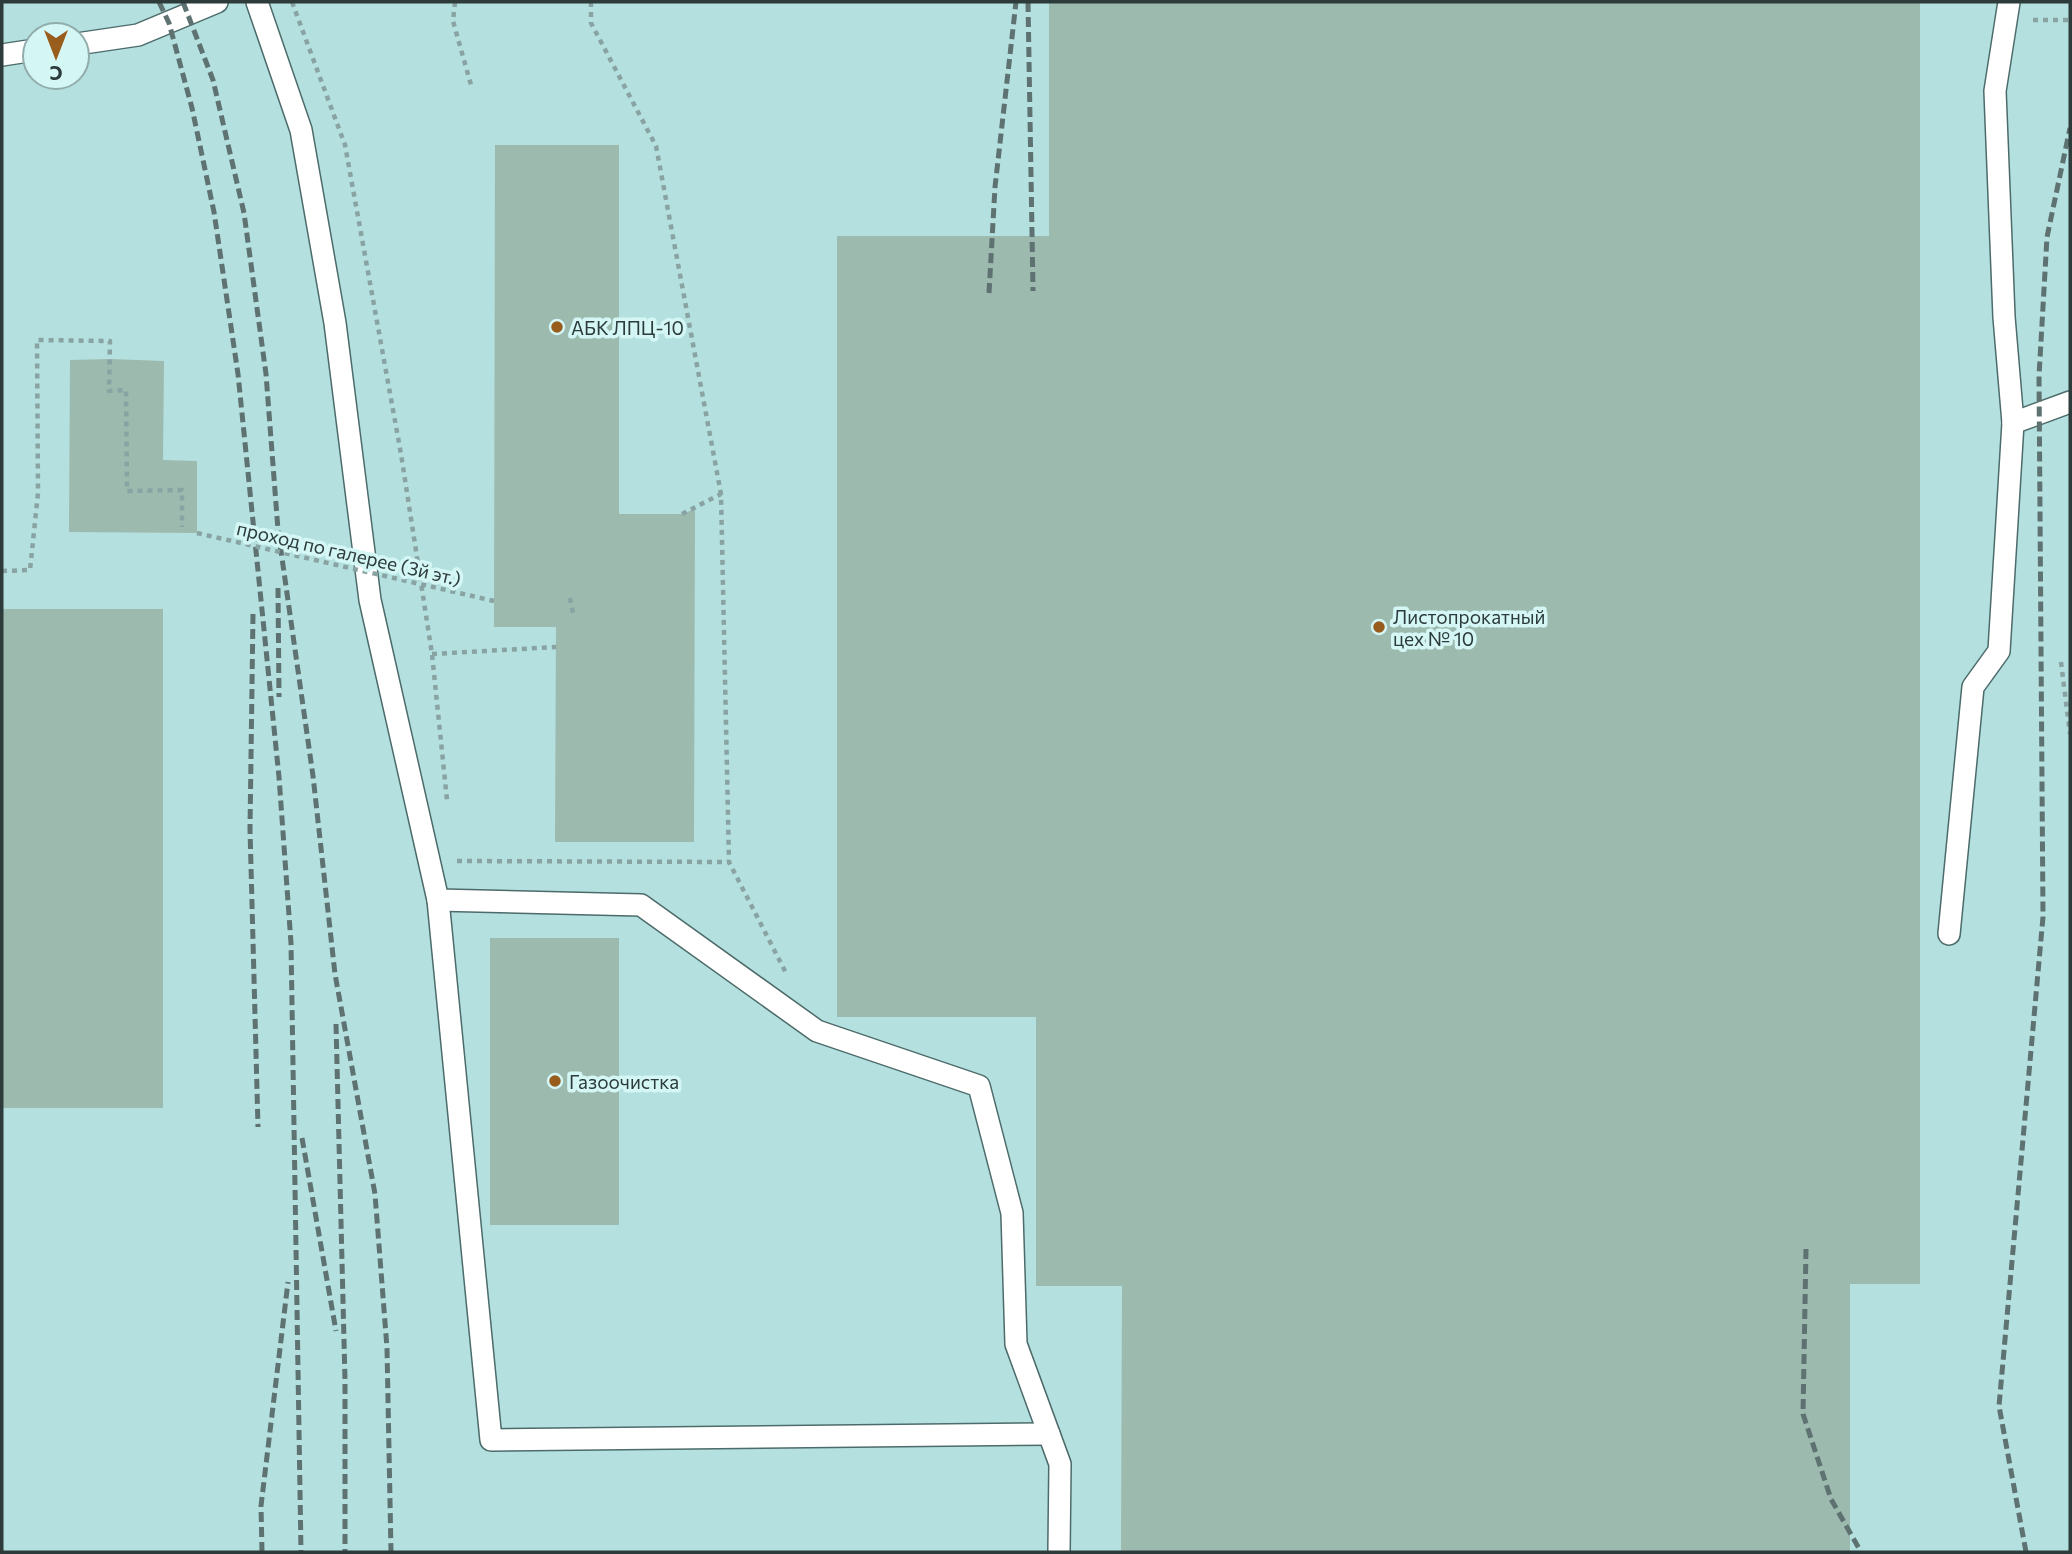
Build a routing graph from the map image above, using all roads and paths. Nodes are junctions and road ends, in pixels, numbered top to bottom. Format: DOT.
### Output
graph roads {
  1 [pos="217,2"];
  2 [pos="257,2"];
  3 [pos="292,2"];
  4 [pos="455,2"];
  5 [pos="591,2"];
  6 [pos="2009,2"];
  7 [pos="91,42"];
  8 [pos="21,52"];
  9 [pos="2,55"];
  10 [pos="471,85"];
  11 [pos="2070,402"];
  12 [pos="2013,423"];
  13 [pos="721,494"];
  14 [pos="682,514"];
  15 [pos="182,527"];
  16 [pos="197,533"];
  17 [pos="2,571"];
  18 [pos="570,598"];
  19 [pos="494,601"];
  20 [pos="573,613"];
  21 [pos="556,647"];
  22 [pos="432,654"];
  23 [pos="2061,662"];
  24 [pos="2070,734"];
  25 [pos="448,806"];
  26 [pos="454,861"];
  27 [pos="729,862"];
  28 [pos="438,900"];
  29 [pos="1949,934"];
  30 [pos="792,983"];
  31 [pos="1049,1434"];
  32 [pos="1059,1552"];
  1 -- 7 [label="lane"];
  2 -- 28 [label="lane"];
  3 -- 22 [label="path"];
  4 -- 10 [label="path"];
  5 -- 13 [label="path"];
  6 -- 12 [label="lane"];
  8 -- 9 [label="lane"];
  11 -- 12 [label="lane"];
  12 -- 29 [label="lane"];
  13 -- 14 [label="path"];
  13 -- 27 [label="path"];
  15 -- 17 [label="path"];
  16 -- 19 [label="path, проход по галерее (3й эт.), bridge"];
  18 -- 20 [label="path"];
  21 -- 22 [label="path"];
  22 -- 25 [label="path"];
  23 -- 24 [label="path"];
  26 -- 27 [label="path"];
  27 -- 30 [label="path"];
  28 -- 31 [label="lane"];
  28 -- 31 [label="lane"];
  31 -- 32 [label="lane"];
}
